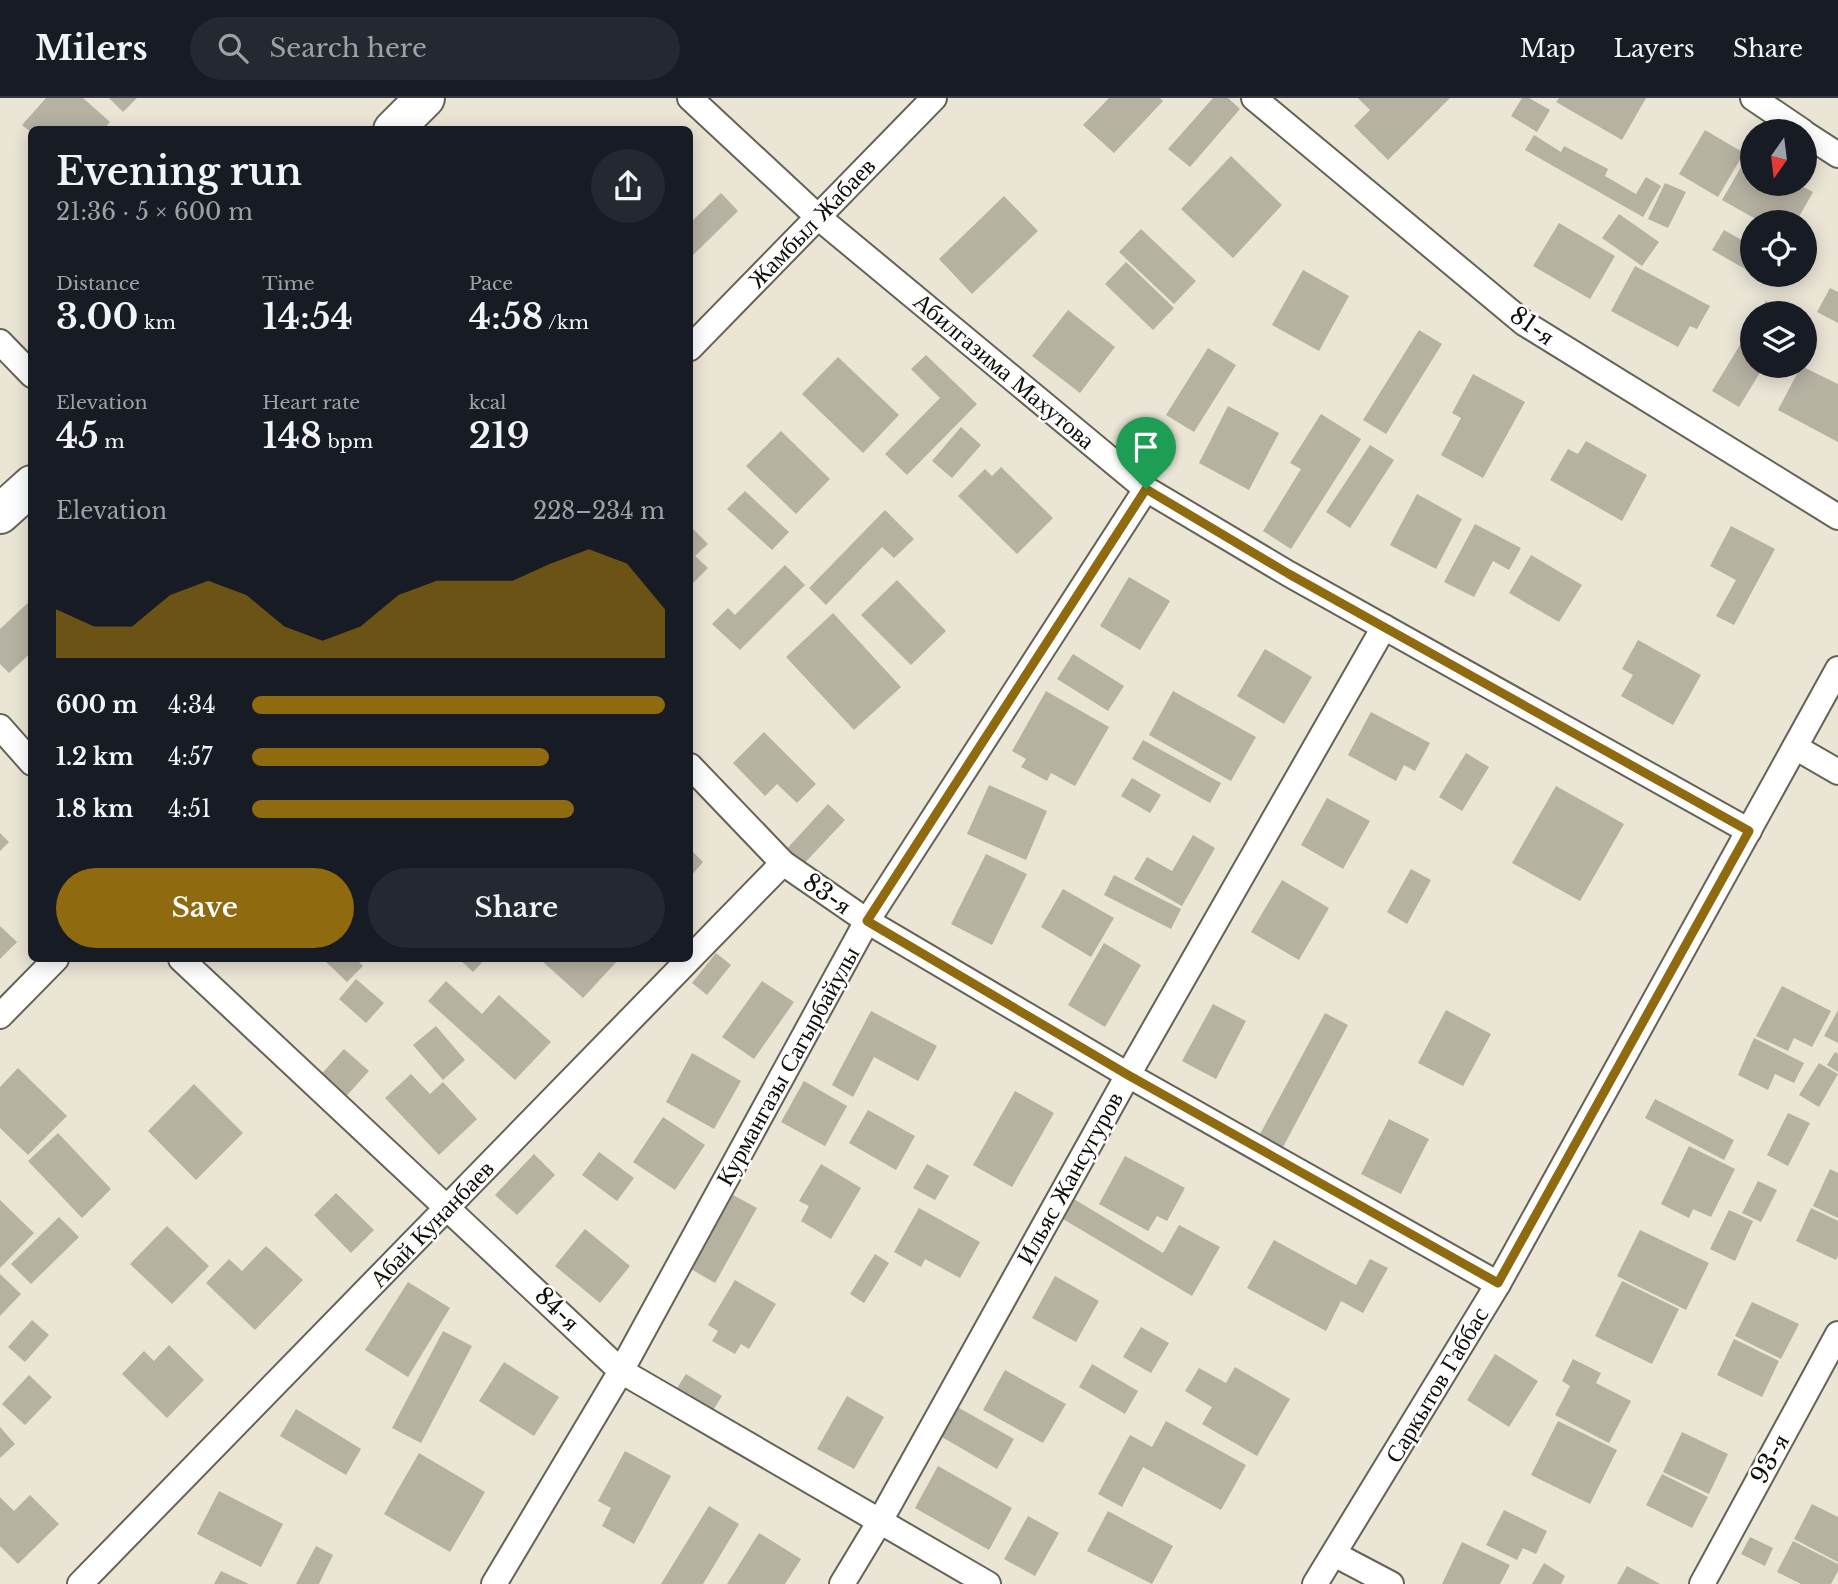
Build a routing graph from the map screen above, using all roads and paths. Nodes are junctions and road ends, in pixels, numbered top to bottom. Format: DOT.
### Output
graph roads {
  1 [pos="425,98"];
  2 [pos="690,98"];
  3 [pos="934,98"];
  4 [pos="1254,98"];
  5 [pos="1753,98"];
  6 [pos="1784,119"];
  7 [pos="397,126"];
  8 [pos="1817,141"];
  9 [pos="1838,155"];
  10 [pos="818,217"];
  11 [pos="0,342"];
  12 [pos="693,345"];
  13 [pos="28,371"];
  14 [pos="28,489"];
  15 [pos="1146,489"];
  16 [pos="0,514"];
  17 [pos="1838,517"];
  18 [pos="1384,627"];
  19 [pos="1838,669"];
  20 [pos="0,727"];
  21 [pos="1795,747"];
  22 [pos="28,758"];
  23 [pos="693,769"];
  24 [pos="1838,772"];
  25 [pos="1749,831"];
  26 [pos="783,863"];
  27 [pos="867,921"];
  28 [pos="693,956"];
  29 [pos="53,962"];
  30 [pos="184,962"];
  31 [pos="687,962"];
  32 [pos="0,1016"];
  33 [pos="1128,1075"];
  34 [pos="449,1207"];
  35 [pos="1498,1283"];
  36 [pos="1838,1334"];
  37 [pos="621,1371"];
  38 [pos="880,1521"];
  39 [pos="1334,1554"];
  40 [pos="80,1584"];
  41 [pos="494,1584"];
  42 [pos="842,1584"];
  43 [pos="988,1584"];
  44 [pos="1315,1584"];
  45 [pos="1391,1584"];
  46 [pos="1702,1584"];
  1 -- 7 [label="highway"];
  2 -- 10 [label="street, Абилгазима Махутова"];
  3 -- 10 [label="street, Жамбыл Жабаев"];
  4 -- 17 [label="street, 81-я"];
  5 -- 6 [label="street"];
  8 -- 9 [label="street"];
  10 -- 12 [label="street, Жамбыл Жабаев"];
  10 -- 15 [label="street, Абилгазима Махутова"];
  11 -- 13 [label="street"];
  14 -- 16 [label="highway"];
  15 -- 18 [label="street, Абилгазима Махутова"];
  15 -- 27 [label="street, Курмангазы Сагырбайулы"];
  18 -- 25 [label="street, Абилгазима Махутова"];
  18 -- 33 [label="street, Ильяс Жансугуров"];
  19 -- 21 [label="street, Саркытов Габбас"];
  20 -- 22 [label="street"];
  21 -- 24 [label="street"];
  21 -- 25 [label="street, Саркытов Габбас"];
  23 -- 26 [label="street, 83-я"];
  25 -- 35 [label="street, Саркытов Габбас"];
  26 -- 27 [label="street, 83-я"];
  26 -- 28 [label="street, Абай Кунанбаев"];
  27 -- 33 [label="street, 83-я"];
  27 -- 37 [label="street, Курмангазы Сагырбайулы"];
  29 -- 32 [label="street"];
  30 -- 34 [label="street, 84-я"];
  31 -- 34 [label="street, Абай Кунанбаев"];
  33 -- 35 [label="street, 83-я"];
  33 -- 38 [label="street, Ильяс Жансугуров"];
  34 -- 37 [label="street, 84-я"];
  34 -- 40 [label="street, Абай Кунанбаев"];
  35 -- 39 [label="street, Саркытов Габбас"];
  36 -- 46 [label="street, 93-я"];
  37 -- 38 [label="street, 84-я"];
  37 -- 41 [label="street, Курмангазы Сагырбайулы"];
  38 -- 42 [label="street, Ильяс Жансугуров"];
  38 -- 43 [label="street, 84-я"];
  39 -- 44 [label="street, Саркытов Габбас"];
  39 -- 45 [label="street"];
}
